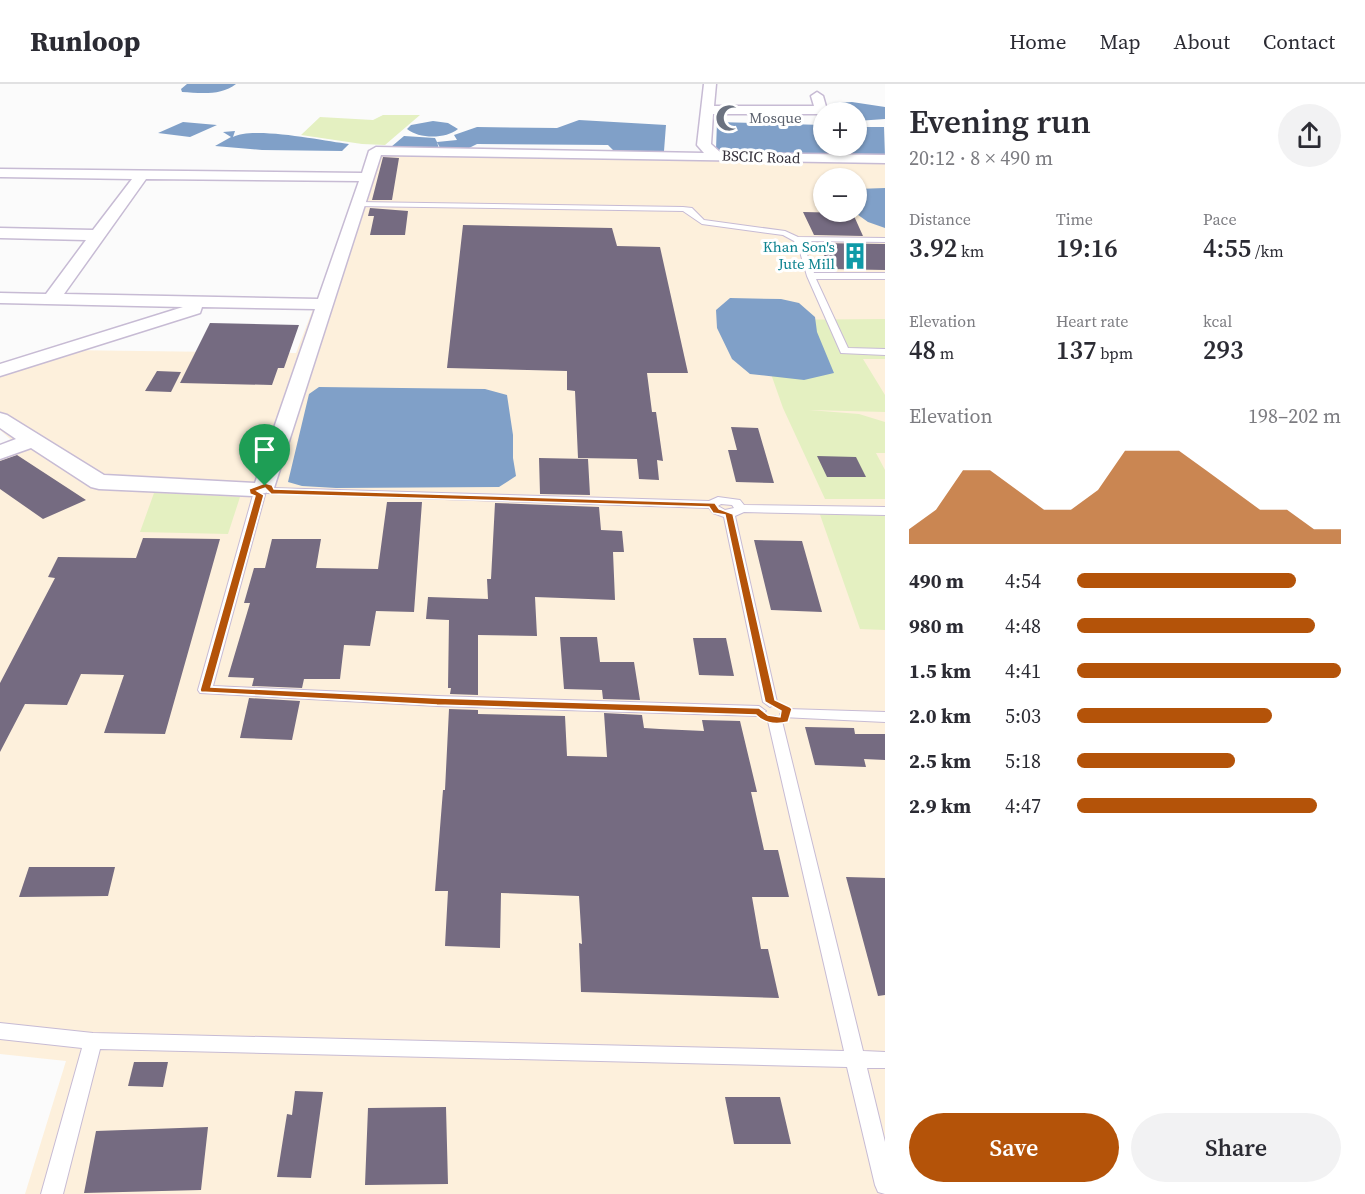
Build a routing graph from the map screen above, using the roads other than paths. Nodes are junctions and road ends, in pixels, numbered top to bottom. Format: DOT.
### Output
graph roads {
  1 [pos="710,84"];
  2 [pos="817,96"];
  3 [pos="707,110"];
  4 [pos="717,157"];
  5 [pos="885,159"];
  6 [pos="0,173"];
  7 [pos="142,175"];
  8 [pos="367,177"];
  9 [pos="358,204"];
  10 [pos="0,233"];
  11 [pos="98,235"];
  12 [pos="797,239"];
  13 [pos="885,240"];
  14 [pos="811,276"];
  15 [pos="885,276"];
  16 [pos="0,298"];
  17 [pos="51,299"];
  18 [pos="217,302"];
  19 [pos="325,304"];
  20 [pos="885,352"];
  21 [pos="0,370"];
  22 [pos="0,419"];
  23 [pos="33,440"];
  24 [pos="0,452"];
  25 [pos="262,490"];
  26 [pos="735,511"];
  27 [pos="885,511"];
  28 [pos="764,707"];
  29 [pos="885,717"];
  30 [pos="781,718"];
  31 [pos="0,1031"];
  32 [pos="93,1041"];
  33 [pos="855,1059"];
  34 [pos="885,1060"];
  35 [pos="885,1185"];
  36 [pos="52,1194"];
  1 -- 3 [label="street, BSCIC Road"];
  2 -- 3 [label="street"];
  3 -- 4 [label="street, BSCIC Road"];
  4 -- 5 [label="street, BSCIC Road"];
  4 -- 8 [label="street"];
  6 -- 7 [label="street"];
  7 -- 8 [label="street"];
  7 -- 11 [label="street"];
  8 -- 9 [label="street"];
  9 -- 12 [label="lane"];
  9 -- 19 [label="street"];
  10 -- 11 [label="street"];
  11 -- 17 [label="street"];
  12 -- 13 [label="lane"];
  12 -- 14 [label="lane"];
  14 -- 15 [label="lane"];
  14 -- 20 [label="lane"];
  16 -- 17 [label="street"];
  17 -- 18 [label="street"];
  18 -- 19 [label="street"];
  18 -- 21 [label="street"];
  19 -- 25 [label="street"];
  22 -- 23 [label="street"];
  23 -- 24 [label="street"];
  23 -- 25 [label="street"];
  25 -- 26 [label="lane"];
  25 -- 28 [label="lane"];
  26 -- 27 [label="lane"];
  26 -- 28 [label="lane"];
  28 -- 30 [label="lane"];
  29 -- 30 [label="lane"];
  30 -- 33 [label="lane"];
  31 -- 32 [label="lane"];
  32 -- 33 [label="lane"];
  32 -- 36 [label="lane"];
  33 -- 34 [label="lane"];
  33 -- 35 [label="lane"];
}
